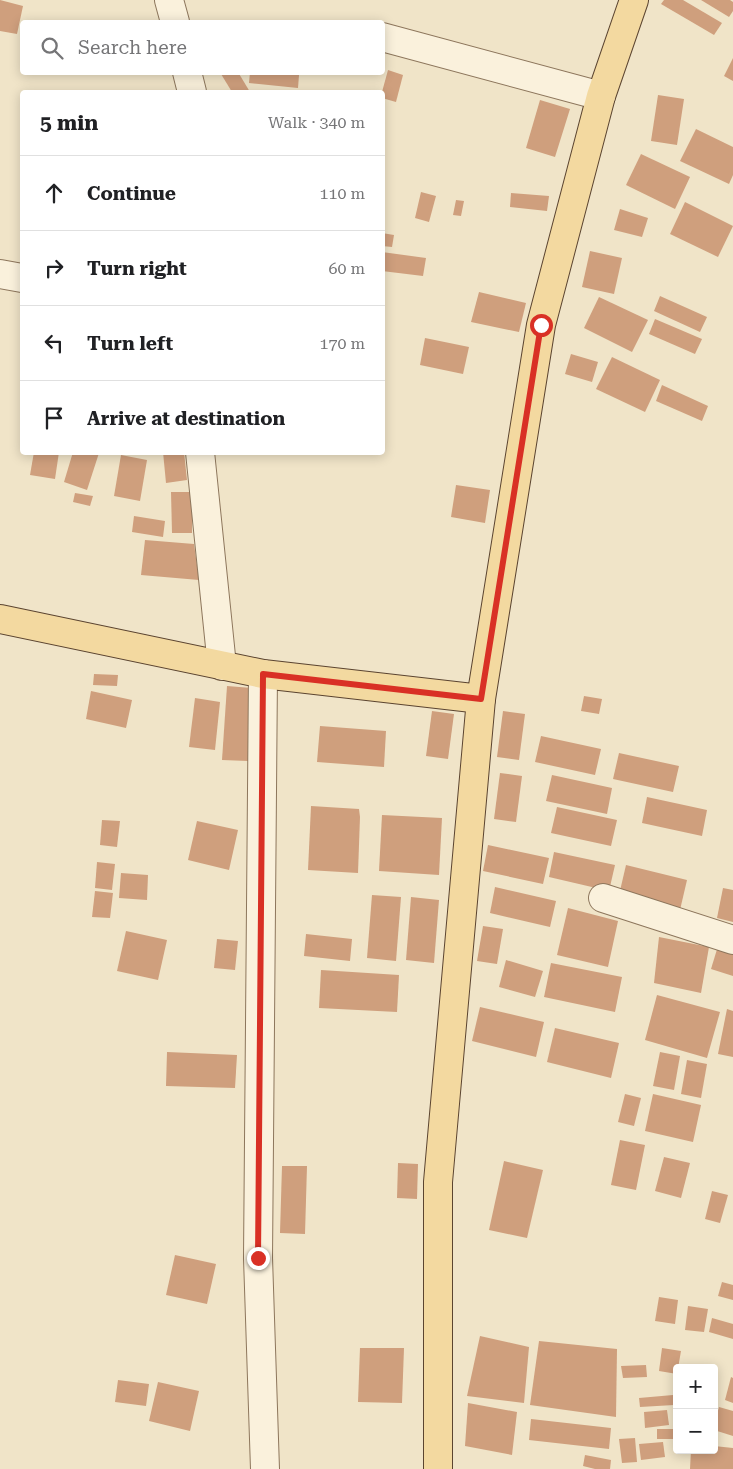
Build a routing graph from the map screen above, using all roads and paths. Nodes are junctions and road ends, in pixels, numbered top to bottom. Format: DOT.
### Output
graph roads {
  1 [pos="169,0"];
  2 [pos="634,0"];
  3 [pos="174,20"];
  4 [pos="385,38"];
  5 [pos="188,75"];
  6 [pos="192,90"];
  7 [pos="601,96"];
  8 [pos="0,274"];
  9 [pos="20,278"];
  10 [pos="200,455"];
  11 [pos="0,620"];
  12 [pos="222,666"];
  13 [pos="263,674"];
  14 [pos="481,699"];
  15 [pos="603,898"];
  16 [pos="733,940"];
  17 [pos="265,1469"];
  18 [pos="438,1469"];
  1 -- 3 [label="street"];
  2 -- 7 [label="main road"];
  4 -- 7 [label="street"];
  5 -- 6 [label="street"];
  7 -- 14 [label="main road"];
  8 -- 9 [label="street"];
  10 -- 12 [label="street"];
  11 -- 12 [label="main road"];
  12 -- 13 [label="main road"];
  13 -- 14 [label="main road"];
  13 -- 17 [label="street"];
  14 -- 18 [label="main road"];
  15 -- 16 [label="street"];
}
